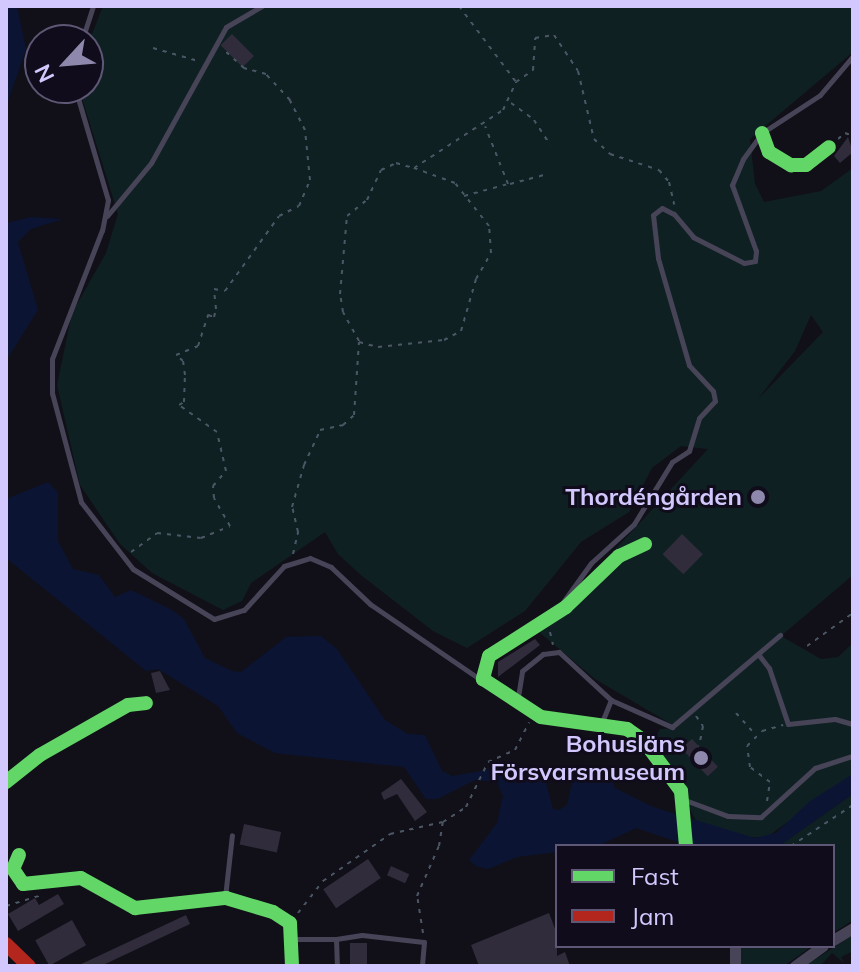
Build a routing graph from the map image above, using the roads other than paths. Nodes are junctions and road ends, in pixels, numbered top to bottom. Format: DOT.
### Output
graph roads {
  1 [pos="262,6"];
  2 [pos="853,56"];
  3 [pos="80,104"];
  4 [pos="762,133"];
  5 [pos="829,147"];
  6 [pos="106,217"];
  7 [pos="645,544"];
  8 [pos="555,615"];
  9 [pos="780,635"];
  10 [pos="758,654"];
  11 [pos="485,683"];
  12 [pos="611,700"];
  13 [pos="146,703"];
  14 [pos="520,704"];
  15 [pos="853,724"];
  16 [pos="601,725"];
  17 [pos="853,756"];
  18 [pos="6,782"];
  19 [pos="685,804"];
  20 [pos="232,835"];
  21 [pos="686,844"];
  22 [pos="19,855"];
  23 [pos="226,898"];
  24 [pos="853,928"];
  25 [pos="294,939"];
  26 [pos="336,939"];
  27 [pos="835,939"];
  28 [pos="6,944"];
  29 [pos="820,948"];
  30 [pos="20,963"];
  31 [pos="292,966"];
  32 [pos="337,966"];
  33 [pos="422,966"];
  34 [pos="795,966"];
  1 -- 6 [label="lane"];
  2 -- 4 [label="lane"];
  3 -- 6 [label="lane"];
  4 -- 5 [label="street"];
  4 -- 8 [label="lane"];
  6 -- 11 [label="lane"];
  7 -- 8 [label="street"];
  8 -- 11 [label="street"];
  9 -- 10 [label="lane"];
  10 -- 12 [label="lane"];
  10 -- 15 [label="lane"];
  11 -- 14 [label="street"];
  12 -- 14 [label="lane"];
  12 -- 16 [label="lane"];
  13 -- 18 [label="street"];
  14 -- 16 [label="street"];
  16 -- 19 [label="street"];
  17 -- 19 [label="lane"];
  19 -- 21 [label="street"];
  20 -- 23 [label="lane"];
  22 -- 23 [label="street"];
  23 -- 25 [label="street"];
  24 -- 27 [label="street"];
  25 -- 26 [label="lane"];
  25 -- 31 [label="street"];
  26 -- 32 [label="lane"];
  26 -- 33 [label="lane"];
  28 -- 30 [label="street"];
  29 -- 34 [label="street"];
}
